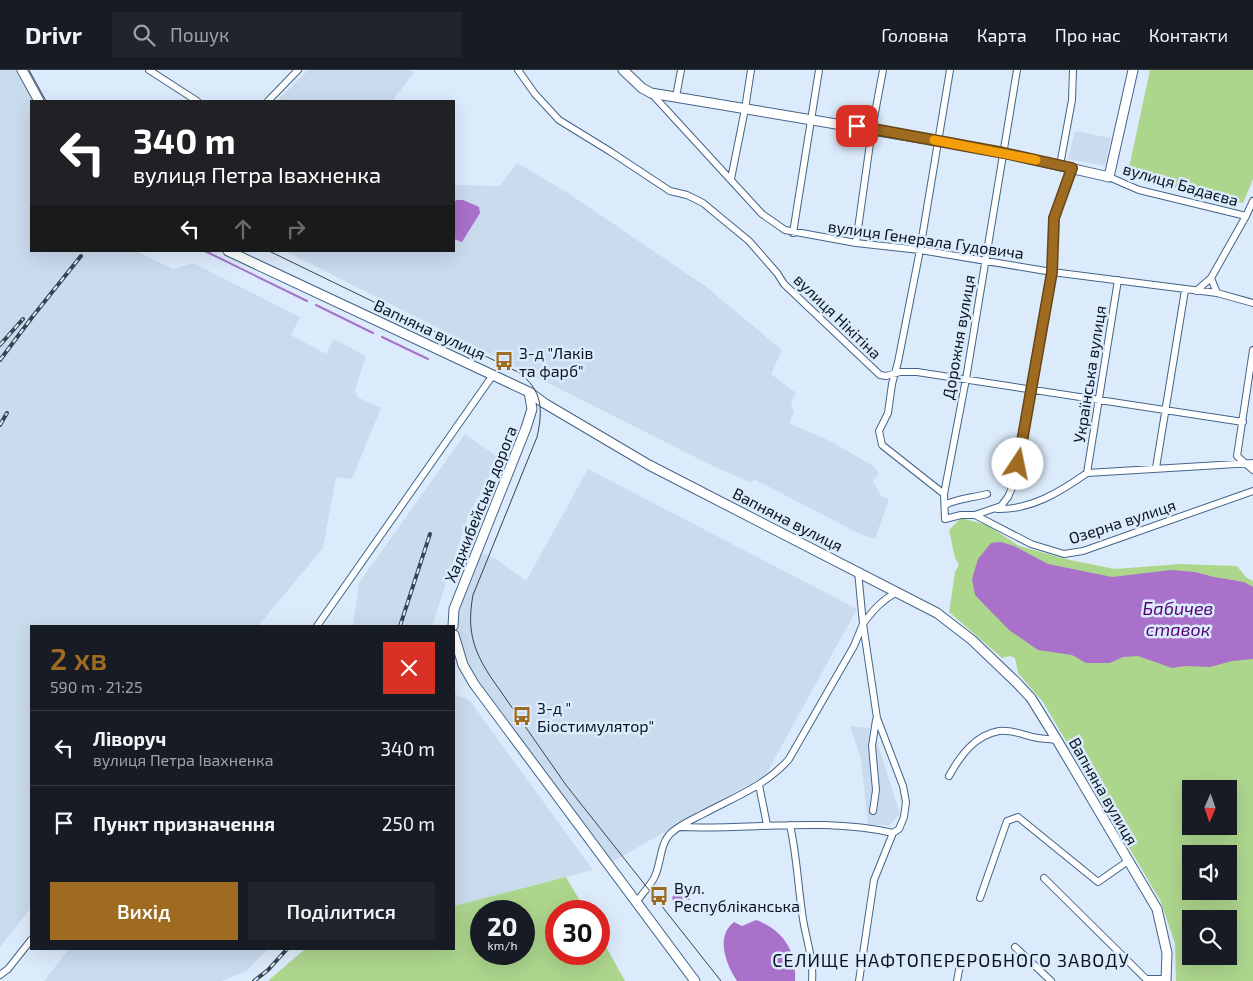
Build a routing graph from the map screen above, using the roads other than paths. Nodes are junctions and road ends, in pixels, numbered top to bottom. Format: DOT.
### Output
graph roads {
  1 [pos="22,70"];
  2 [pos="149,70"];
  3 [pos="298,70"];
  4 [pos="518,70"];
  5 [pos="623,70"];
  6 [pos="681,70"];
  7 [pos="750,70"];
  8 [pos="819,70"];
  9 [pos="884,70"];
  10 [pos="950,70"];
  11 [pos="1017,70"];
  12 [pos="1073,70"];
  13 [pos="1133,70"];
  14 [pos="651,93"];
  15 [pos="676,97"];
  16 [pos="38,100"];
  17 [pos="195,100"];
  18 [pos="269,100"];
  19 [pos="745,109"];
  20 [pos="811,119"];
  21 [pos="872,129"];
  22 [pos="938,140"];
  23 [pos="1004,153"];
  24 [pos="1060,165"];
  25 [pos="1072,168"];
  26 [pos="1109,177"];
  27 [pos="731,179"];
  28 [pos="1253,201"];
  29 [pos="1246,216"];
  30 [pos="793,233"];
  31 [pos="856,243"];
  32 [pos="920,250"];
  33 [pos="230,252"];
  34 [pos="985,261"];
  35 [pos="1052,272"];
  36 [pos="1211,278"];
  37 [pos="1118,280"];
  38 [pos="1185,290"];
  39 [pos="1196,292"];
  40 [pos="1217,294"];
  41 [pos="1253,303"];
  42 [pos="1253,350"];
  43 [pos="895,373"];
  44 [pos="493,375"];
  45 [pos="966,379"];
  46 [pos="1032,390"];
  47 [pos="529,392"];
  48 [pos="1098,400"];
  49 [pos="1165,410"];
  50 [pos="1242,422"];
  51 [pos="1249,463"];
  52 [pos="1156,468"];
  53 [pos="1253,470"];
  54 [pos="1087,473"];
  55 [pos="1253,491"];
  56 [pos="944,494"];
  57 [pos="987,494"];
  58 [pos="945,505"];
  59 [pos="993,509"];
  60 [pos="975,515"];
  61 [pos="858,570"];
  62 [pos="897,592"];
  63 [pos="863,624"];
  64 [pos="318,625"];
  65 [pos="453,625"];
  66 [pos="455,639"];
  67 [pos="877,718"];
  68 [pos="1057,740"];
  69 [pos="949,776"];
  70 [pos="759,785"];
  71 [pos="873,811"];
  72 [pos="767,825"];
  73 [pos="790,826"];
  74 [pos="680,827"];
  75 [pos="893,833"];
  76 [pos="1128,862"];
  77 [pos="1044,878"];
  78 [pos="980,898"];
  79 [pos="637,901"];
  80 [pos="30,941"];
  81 [pos="1015,948"];
  82 [pos="961,960"];
  83 [pos="0,975"];
  84 [pos="1153,980"];
  85 [pos="1166,980"];
  86 [pos="695,981"];
  87 [pos="812,981"];
  88 [pos="860,981"];
  89 [pos="957,981"];
  90 [pos="1051,981"];
  1 -- 16 [label="street"];
  2 -- 17 [label="street"];
  3 -- 18 [label="street"];
  4 -- 43 [label="street, вулиця Нікітіна"];
  5 -- 14 [label="street"];
  6 -- 15 [label="street"];
  7 -- 19 [label="street"];
  8 -- 20 [label="street"];
  9 -- 21 [label="street"];
  10 -- 22 [label="street"];
  11 -- 23 [label="street, Дорожня вулиця"];
  12 -- 24 [label="street"];
  13 -- 26 [label="street"];
  14 -- 15 [label="street"];
  14 -- 27 [label="street, вулиця Генерала Гудовича"];
  15 -- 19 [label="street"];
  19 -- 20 [label="street"];
  19 -- 27 [label="street"];
  20 -- 21 [label="street"];
  20 -- 30 [label="street"];
  21 -- 22 [label="street"];
  21 -- 31 [label="street"];
  22 -- 23 [label="street"];
  22 -- 32 [label="street"];
  23 -- 24 [label="street"];
  23 -- 34 [label="street, Дорожня вулиця"];
  24 -- 25 [label="street"];
  25 -- 26 [label="street"];
  25 -- 35 [label="street"];
  26 -- 29 [label="street, вулиця Бадаєва"];
  27 -- 30 [label="street, вулиця Генерала Гудовича"];
  28 -- 29 [label="street"];
  29 -- 36 [label="street"];
  30 -- 31 [label="street, вулиця Генерала Гудовича"];
  31 -- 32 [label="street, вулиця Генерала Гудовича"];
  32 -- 34 [label="street, вулиця Генерала Гудовича"];
  32 -- 43 [label="street"];
  33 -- 44 [label="street, Вапняна вулиця"];
  34 -- 35 [label="street, вулиця Генерала Гудовича"];
  34 -- 45 [label="street, Дорожня вулиця"];
  35 -- 37 [label="street, вулиця Генерала Гудовича"];
  35 -- 46 [label="street"];
  36 -- 39 [label="street"];
  36 -- 40 [label="street"];
  37 -- 38 [label="street, вулиця Генерала Гудовича"];
  37 -- 48 [label="street, Українська вулиця"];
  38 -- 39 [label="street, вулиця Генерала Гудовича"];
  38 -- 49 [label="street"];
  39 -- 40 [label="street, вулиця Генерала Гудовича"];
  40 -- 41 [label="street, вулиця Генерала Гудовича"];
  42 -- 50 [label="street"];
  43 -- 45 [label="street, вулиця Нікітіна"];
  43 -- 56 [label="street"];
  44 -- 47 [label="street, Вапняна вулиця"];
  44 -- 64 [label="street"];
  45 -- 46 [label="street, вулиця Нікітіна"];
  45 -- 56 [label="street, Дорожня вулиця"];
  46 -- 48 [label="street, вулиця Нікітіна"];
  46 -- 59 [label="street"];
  47 -- 61 [label="street, Вапняна вулиця"];
  47 -- 65 [label="street, Хаджибейська дорога"];
  48 -- 49 [label="street, вулиця Нікітіна"];
  48 -- 54 [label="street, Українська вулиця"];
  49 -- 50 [label="street, вулиця Нікітіна"];
  49 -- 52 [label="street"];
  50 -- 51 [label="street"];
  51 -- 52 [label="street"];
  51 -- 53 [label="street"];
  52 -- 54 [label="street"];
  54 -- 59 [label="street"];
  55 -- 60 [label="street, Озерна вулиця"];
  56 -- 58 [label="street, Дорожня вулиця"];
  57 -- 58 [label="street"];
  58 -- 60 [label="street, Дорожня вулиця"];
  59 -- 60 [label="street"];
  61 -- 62 [label="street, Вапняна вулиця"];
  61 -- 63 [label="street"];
  62 -- 63 [label="street"];
  62 -- 68 [label="street, Вапняна вулиця"];
  63 -- 67 [label="street"];
  63 -- 70 [label="street"];
  66 -- 79 [label="street"];
  67 -- 71 [label="street"];
  67 -- 75 [label="street"];
  68 -- 69 [label="street"];
  68 -- 76 [label="street, Вапняна вулиця"];
  70 -- 72 [label="street"];
  70 -- 74 [label="street"];
  72 -- 73 [label="street"];
  72 -- 74 [label="street"];
  73 -- 75 [label="street"];
  73 -- 87 [label="street"];
  74 -- 79 [label="street"];
  75 -- 88 [label="street"];
  76 -- 78 [label="street"];
  76 -- 85 [label="street, Вапняна вулиця"];
  77 -- 84 [label="street"];
  79 -- 86 [label="street"];
  80 -- 83 [label="street"];
  81 -- 90 [label="street"];
  82 -- 89 [label="street"];
  84 -- 85 [label="street"];
}
